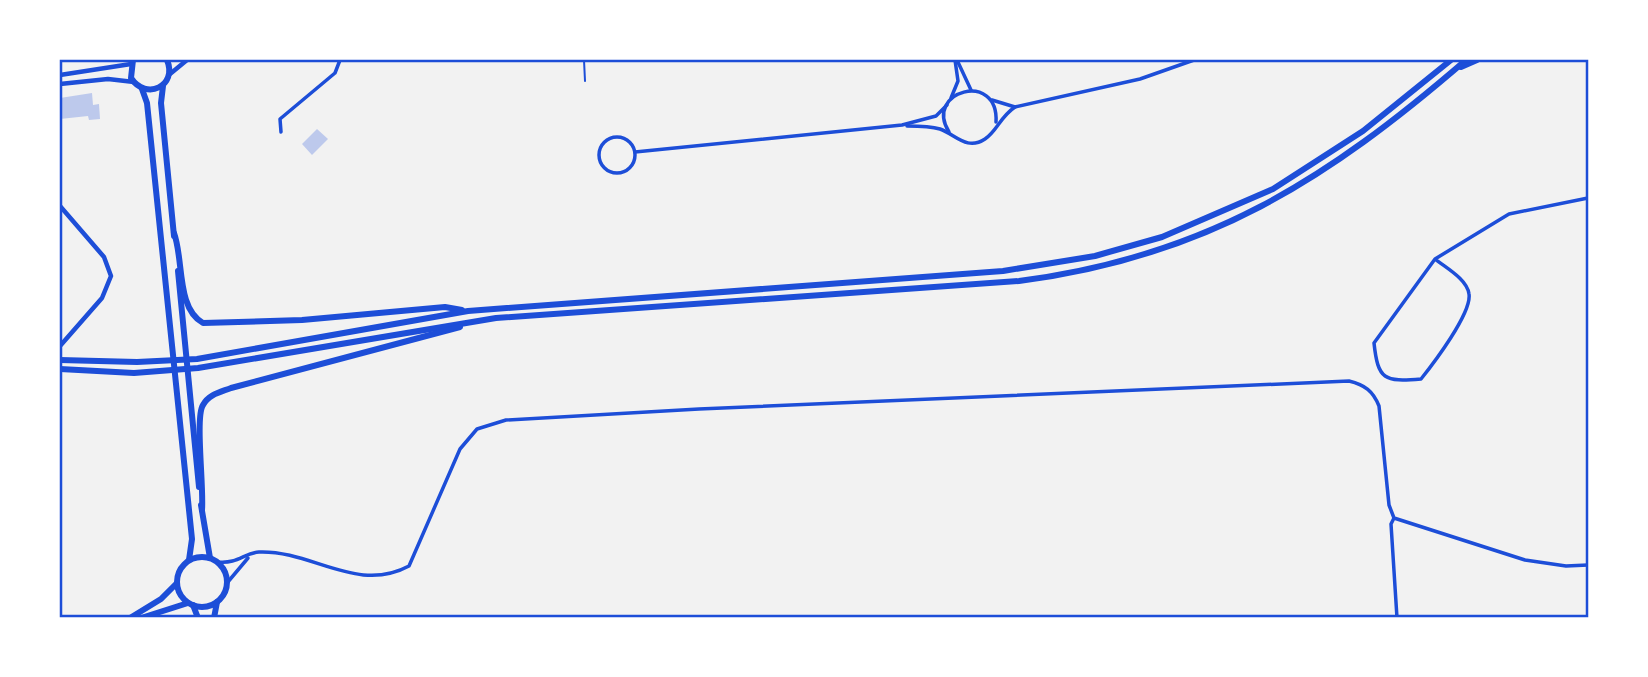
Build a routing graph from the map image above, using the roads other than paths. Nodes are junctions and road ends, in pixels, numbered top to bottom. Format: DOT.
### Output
graph roads {
  1 [pos="167,60"];
  2 [pos="187,60"];
  3 [pos="340,60"];
  4 [pos="584,60"];
  5 [pos="956,60"];
  6 [pos="1194,60"];
  7 [pos="1451,60"];
  8 [pos="1466,60"];
  9 [pos="1477,60"];
  10 [pos="132,62"];
  11 [pos="1453,70"];
  12 [pos="170,74"];
  13 [pos="60,75"];
  14 [pos="585,81"];
  15 [pos="134,82"];
  16 [pos="60,84"];
  17 [pos="163,86"];
  18 [pos="142,89"];
  19 [pos="971,90"];
  20 [pos="990,99"];
  21 [pos="950,100"];
  22 [pos="947,105"];
  23 [pos="1015,107"];
  24 [pos="902,125"];
  25 [pos="995,125"];
  26 [pos="281,132"];
  27 [pos="950,134"];
  28 [pos="635,152"];
  29 [pos="1588,198"];
  30 [pos="60,206"];
  31 [pos="174,233"];
  32 [pos="1435,259"];
  33 [pos="468,311"];
  34 [pos="496,318"];
  35 [pos="60,346"];
  36 [pos="60,360"];
  37 [pos="60,369"];
  38 [pos="202,510"];
  39 [pos="1394,518"];
  40 [pos="249,557"];
  41 [pos="210,558"];
  42 [pos="189,559"];
  43 [pos="218,562"];
  44 [pos="1588,565"];
  45 [pos="227,583"];
  46 [pos="176,584"];
  47 [pos="218,601"];
  48 [pos="190,604"];
  49 [pos="130,618"];
  50 [pos="141,618"];
  51 [pos="198,618"];
  52 [pos="214,618"];
  53 [pos="1397,618"];
  1 -- 12 [label="main road"];
  2 -- 12 [label="street"];
  3 -- 26 [label="street"];
  4 -- 14 [label="lane"];
  5 -- 19 [label="street"];
  5 -- 21 [label="street"];
  6 -- 23 [label="street"];
  7 -- 33 [label="main road"];
  8 -- 11 [label="main road"];
  9 -- 11 [label="main road"];
  10 -- 13 [label="street"];
  10 -- 15 [label="main road"];
  11 -- 34 [label="main road"];
  12 -- 17 [label="main road"];
  15 -- 16 [label="street"];
  15 -- 18 [label="main road"];
  17 -- 18 [label="main road"];
  17 -- 31 [label="main road"];
  18 -- 42 [label="main road"];
  19 -- 20 [label="street"];
  19 -- 21 [label="street"];
  20 -- 23 [label="street"];
  20 -- 25 [label="street"];
  21 -- 22 [label="street"];
  22 -- 24 [label="street"];
  22 -- 27 [label="street"];
  23 -- 25 [label="street"];
  24 -- 27 [label="street"];
  24 -- 28 [label="street"];
  25 -- 27 [label="street"];
  28 -- 28 [label="street"];
  29 -- 32 [label="street"];
  30 -- 35 [label="street"];
  31 -- 33 [label="main road"];
  31 -- 38 [label="main road"];
  32 -- 32 [label="street"];
  33 -- 36 [label="main road"];
  34 -- 37 [label="main road"];
  34 -- 38 [label="main road"];
  38 -- 41 [label="main road"];
  39 -- 40 [label="street"];
  39 -- 44 [label="street"];
  39 -- 53 [label="street"];
  40 -- 43 [label="street"];
  40 -- 45 [label="street"];
  41 -- 42 [label="main road"];
  41 -- 43 [label="main road"];
  42 -- 46 [label="main road"];
  43 -- 45 [label="main road"];
  45 -- 47 [label="main road"];
  46 -- 48 [label="main road"];
  46 -- 49 [label="main road"];
  47 -- 48 [label="main road"];
  47 -- 52 [label="main road"];
  48 -- 50 [label="main road"];
  48 -- 51 [label="main road"];
}
